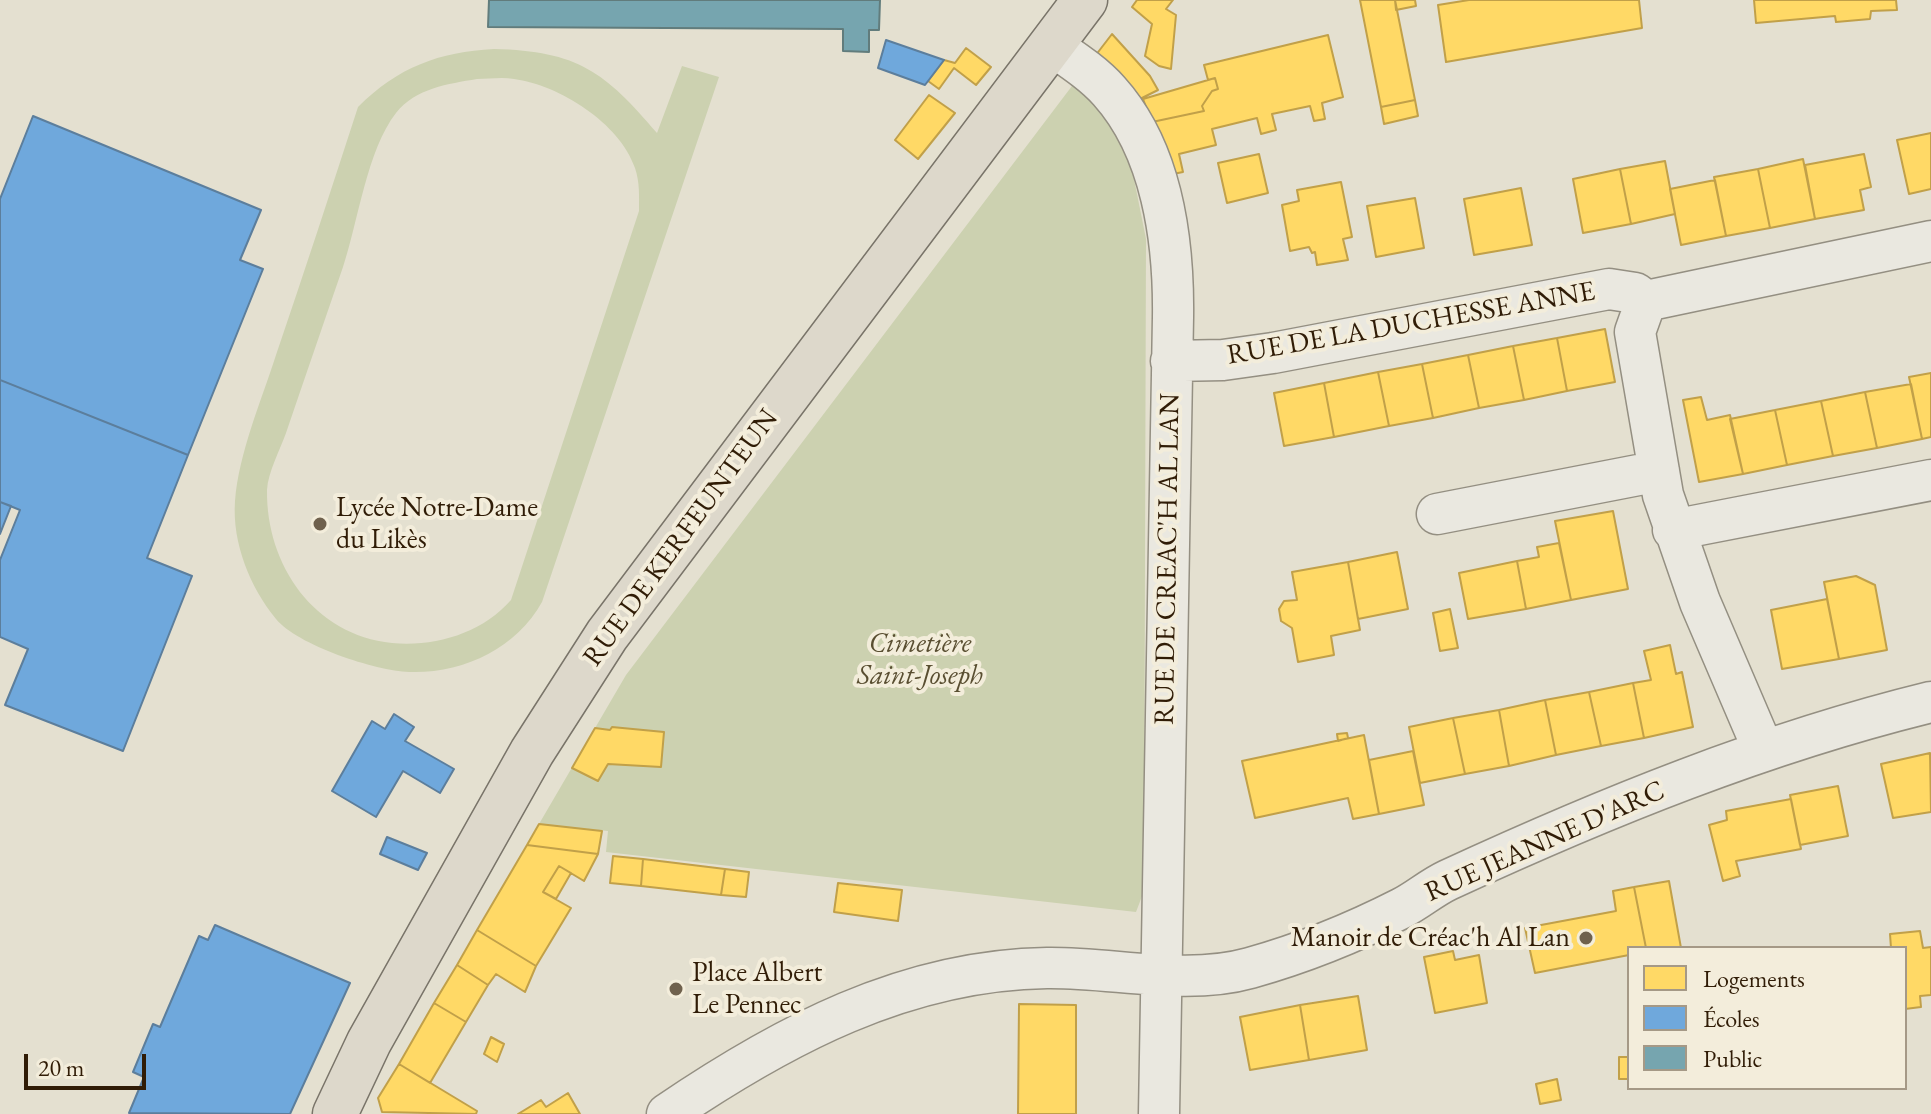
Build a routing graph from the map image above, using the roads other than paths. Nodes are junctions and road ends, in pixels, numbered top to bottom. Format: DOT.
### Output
graph roads {
  1 [pos="1085,0"];
  2 [pos="1051,45"];
  3 [pos="1931,241"];
  4 [pos="1646,301"];
  5 [pos="1171,361"];
  6 [pos="1659,471"];
  7 [pos="1931,480"];
  8 [pos="1437,514"];
  9 [pos="1673,530"];
  10 [pos="1931,702"];
  11 [pos="1763,749"];
  12 [pos="1161,973"];
  13 [pos="335,1114"];
  14 [pos="667,1114"];
  15 [pos="1159,1114"];
  1 -- 2 [label="main road, RUE DE KERFEUNTEUN"];
  2 -- 5 [label="street, RUE DE CREAC'H AL LAN"];
  2 -- 13 [label="main road, RUE DE KERFEUNTEUN"];
  3 -- 4 [label="street, RUE DE LA DUCHESSE ANNE"];
  4 -- 5 [label="street, RUE DE LA DUCHESSE ANNE"];
  4 -- 6 [label="street"];
  5 -- 12 [label="street, RUE DE CREAC'H AL LAN"];
  6 -- 8 [label="street"];
  6 -- 9 [label="street"];
  7 -- 9 [label="street"];
  9 -- 11 [label="street"];
  10 -- 11 [label="street, RUE JEANNE D'ARC"];
  11 -- 12 [label="street, RUE JEANNE D'ARC"];
  12 -- 14 [label="street, RUE JEANNE D'ARC"];
  12 -- 15 [label="street, RUE DE CREAC'H AL LAN"];
}
